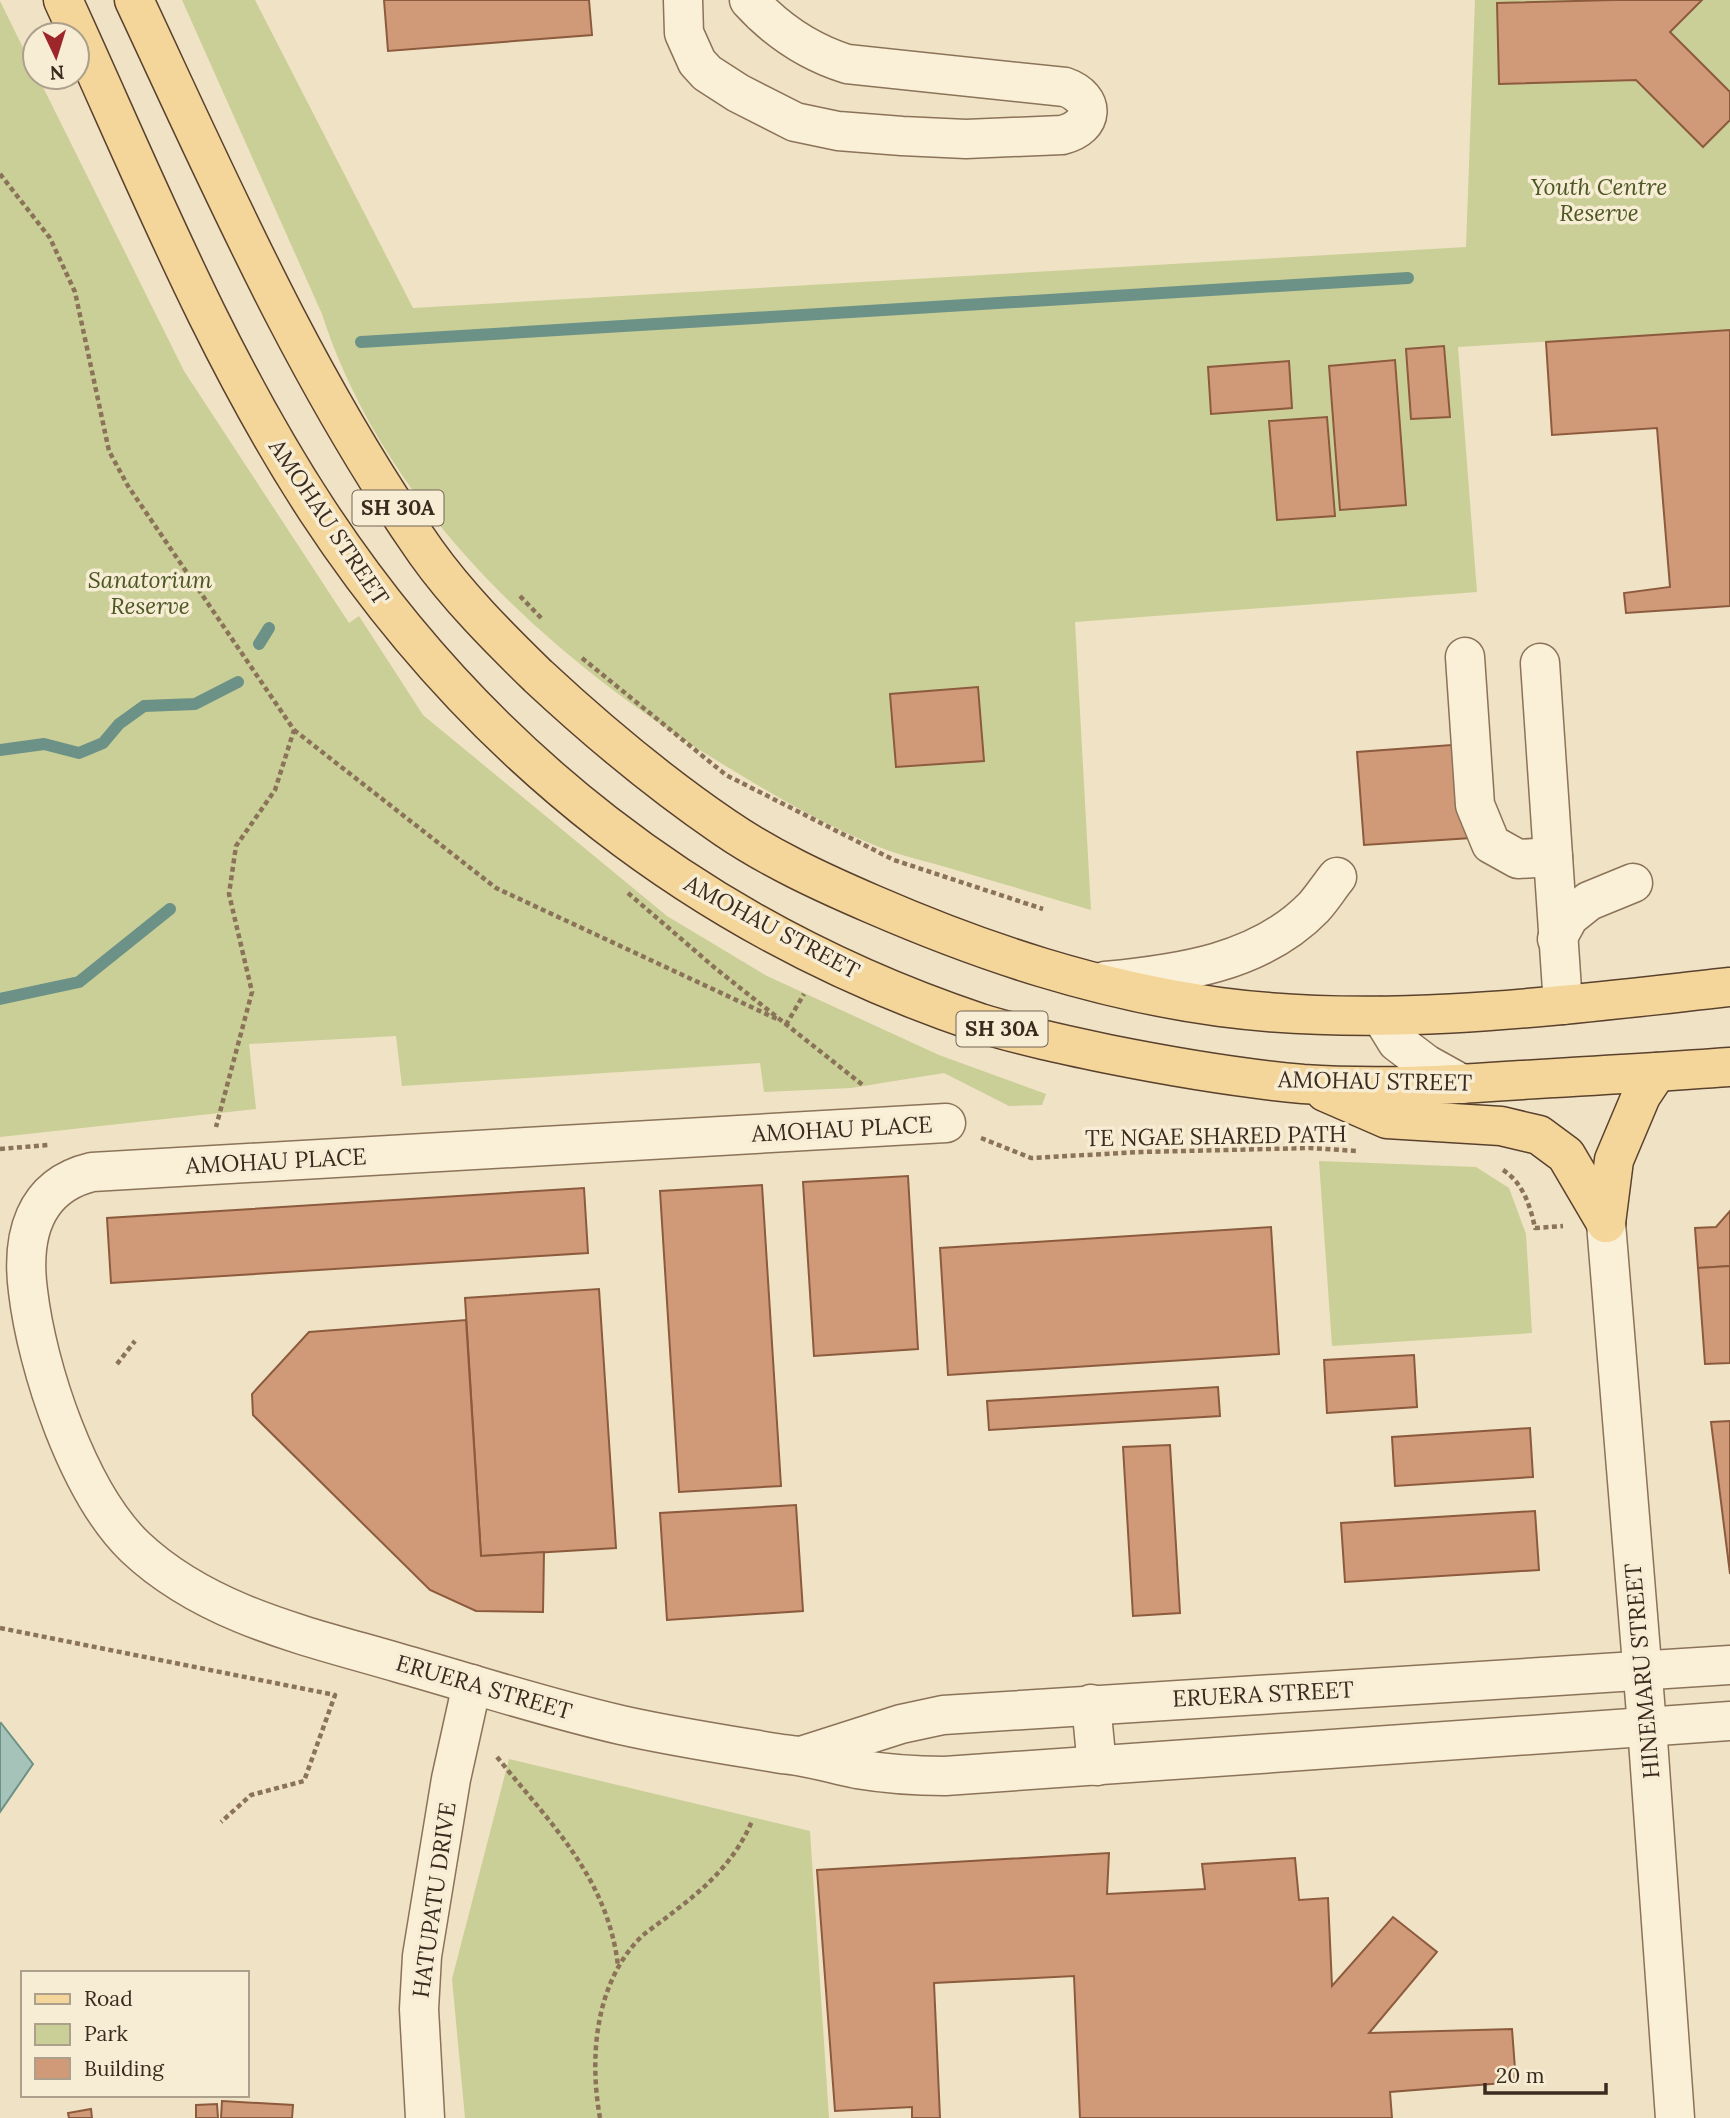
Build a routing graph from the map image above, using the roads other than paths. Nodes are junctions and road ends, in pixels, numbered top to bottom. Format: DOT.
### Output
graph roads {
  1 [pos="63,0"];
  2 [pos="134,0"];
  3 [pos="683,0"];
  4 [pos="749,0"];
  5 [pos="1465,657"];
  6 [pos="1540,663"];
  7 [pos="1553,857"];
  8 [pos="1337,877"];
  9 [pos="1633,883"];
  10 [pos="1558,939"];
  11 [pos="1089,982"];
  12 [pos="1730,987"];
  13 [pos="1563,1005"];
  14 [pos="1381,1016"];
  15 [pos="1730,1067"];
  16 [pos="1657,1072"];
  17 [pos="1304,1084"];
  18 [pos="1462,1084"];
  19 [pos="946,1123"];
  20 [pos="1590,1224"];
  21 [pos="177,1580"];
  22 [pos="1730,1665"];
  23 [pos="1643,1671"];
  24 [pos="472,1684"];
  25 [pos="1323,1690"];
  26 [pos="1091,1704"];
  27 [pos="1730,1721"];
  28 [pos="1647,1726"];
  29 [pos="1326,1750"];
  30 [pos="802,1756"];
  31 [pos="1097,1766"];
  32 [pos="425,2118"];
  33 [pos="1675,2118"];
  1 -- 17 [label="main road, AMOHAU STREET / SH 30A"];
  2 -- 11 [label="main road, SH 30A"];
  3 -- 4 [label="street"];
  5 -- 7 [label="street"];
  6 -- 7 [label="street"];
  7 -- 10 [label="street"];
  8 -- 11 [label="street"];
  9 -- 10 [label="street"];
  10 -- 13 [label="street"];
  11 -- 14 [label="main road, SH 30A"];
  12 -- 13 [label="main road, SH 30A"];
  13 -- 14 [label="main road, SH 30A"];
  14 -- 18 [label="street"];
  15 -- 16 [label="main road, AMOHAU STREET / SH 30A"];
  16 -- 18 [label="main road, AMOHAU STREET / SH 30A"];
  16 -- 20 [label="main road"];
  17 -- 18 [label="main road, AMOHAU STREET / SH 30A"];
  17 -- 20 [label="main road"];
  19 -- 21 [label="street, AMOHAU PLACE"];
  20 -- 23 [label="street, HINEMARU STREET"];
  21 -- 24 [label="street, ERUERA STREET"];
  22 -- 23 [label="street, ERUERA STREET"];
  23 -- 25 [label="street, ERUERA STREET"];
  23 -- 28 [label="street, HINEMARU STREET"];
  24 -- 30 [label="street, ERUERA STREET"];
  24 -- 32 [label="street, HATUPATU DRIVE"];
  25 -- 26 [label="street, ERUERA STREET"];
  25 -- 29 [label="street"];
  26 -- 30 [label="street, ERUERA STREET"];
  26 -- 31 [label="street"];
  27 -- 28 [label="street, ERUERA STREET"];
  28 -- 29 [label="street, ERUERA STREET"];
  28 -- 33 [label="street, HINEMARU STREET"];
  29 -- 31 [label="street, ERUERA STREET"];
  30 -- 31 [label="street, ERUERA STREET"];
}
